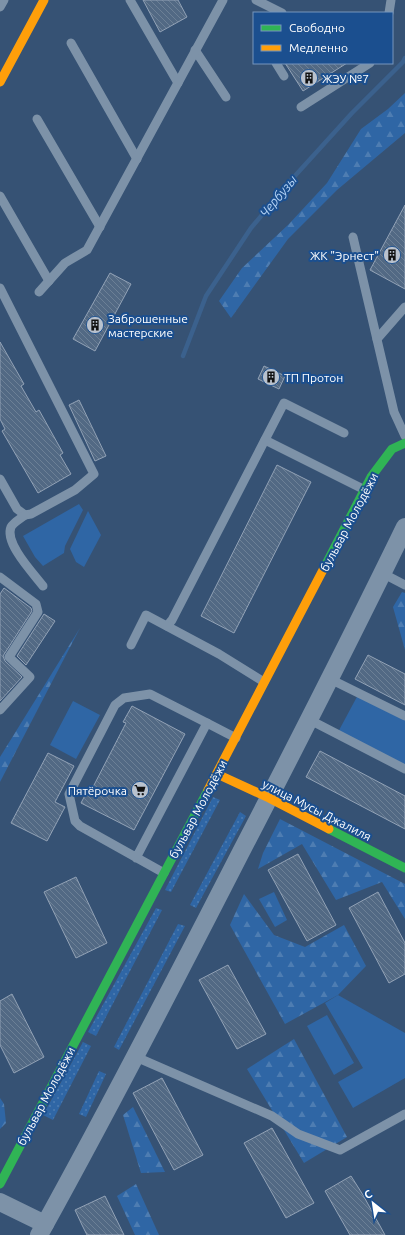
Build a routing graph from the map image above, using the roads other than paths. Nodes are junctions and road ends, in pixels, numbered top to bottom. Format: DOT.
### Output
graph roads {
  1 [pos="4,0"];
  2 [pos="44,0"];
  3 [pos="130,0"];
  4 [pos="223,0"];
  5 [pos="256,0"];
  6 [pos="391,0"];
  7 [pos="0,7"];
  8 [pos="280,12"];
  9 [pos="389,12"];
  10 [pos="71,43"];
  11 [pos="195,50"];
  12 [pos="277,64"];
  13 [pos="368,64"];
  14 [pos="284,76"];
  15 [pos="0,82"];
  16 [pos="178,83"];
  17 [pos="226,97"];
  18 [pos="301,107"];
  19 [pos="37,119"];
  20 [pos="137,159"];
  21 [pos="0,196"];
  22 [pos="100,227"];
  23 [pos="353,237"];
  24 [pos="49,281"];
  25 [pos="0,288"];
  26 [pos="39,292"];
  27 [pos="405,307"];
  28 [pos="377,339"];
  29 [pos="344,433"];
  30 [pos="405,436"];
  31 [pos="265,440"];
  32 [pos="405,443"];
  33 [pos="0,479"];
  34 [pos="365,490"];
  35 [pos="25,515"];
  36 [pos="405,527"];
  37 [pos="382,573"];
  38 [pos="0,576"];
  39 [pos="405,585"];
  40 [pos="43,586"];
  41 [pos="167,626"];
  42 [pos="131,645"];
  43 [pos="330,679"];
  44 [pos="264,682"];
  45 [pos="0,710"];
  46 [pos="405,716"];
  47 [pos="310,720"];
  48 [pos="207,723"];
  49 [pos="236,738"];
  50 [pos="405,769"];
  51 [pos="217,774"];
  52 [pos="269,798"];
  53 [pos="136,858"];
  54 [pos="405,868"];
  55 [pos="164,873"];
  56 [pos="136,1057"];
  57 [pos="405,1114"];
  58 [pos="0,1184"];
  59 [pos="0,1202"];
  60 [pos="42,1230"];
  1 -- 7 [label="lane"];
  2 -- 15 [label="street"];
  3 -- 16 [label="lane"];
  4 -- 11 [label="lane"];
  5 -- 8 [label="lane"];
  6 -- 9 [label="lane"];
  10 -- 20 [label="lane"];
  11 -- 16 [label="lane"];
  11 -- 17 [label="lane"];
  12 -- 14 [label="lane"];
  13 -- 18 [label="lane"];
  16 -- 20 [label="lane"];
  19 -- 22 [label="lane"];
  20 -- 22 [label="lane"];
  21 -- 24 [label="lane"];
  22 -- 24 [label="lane"];
  23 -- 28 [label="lane"];
  24 -- 26 [label="lane"];
  25 -- 35 [label="lane"];
  27 -- 28 [label="lane"];
  28 -- 30 [label="lane"];
  29 -- 31 [label="lane"];
  31 -- 34 [label="lane"];
  31 -- 41 [label="lane"];
  32 -- 34 [label="street, бульвар Молодёжи"];
  33 -- 35 [label="lane"];
  34 -- 44 [label="street, бульвар Молодёжи"];
  35 -- 40 [label="lane"];
  36 -- 37 [label="street"];
  37 -- 39 [label="lane"];
  37 -- 43 [label="street"];
  38 -- 45 [label="lane"];
  41 -- 42 [label="lane"];
  41 -- 44 [label="lane"];
  43 -- 46 [label="lane"];
  43 -- 47 [label="street"];
  44 -- 49 [label="street, бульвар Молодёжи"];
  47 -- 50 [label="lane"];
  47 -- 52 [label="street"];
  48 -- 49 [label="lane"];
  48 -- 53 [label="lane"];
  48 -- 53 [label="lane"];
  49 -- 51 [label="street, бульвар Молодёжи"];
  51 -- 52 [label="street, улица Мусы Джалиля"];
  51 -- 55 [label="street, бульвар Молодёжи"];
  52 -- 54 [label="street, улица Мусы Джалиля"];
  52 -- 56 [label="street"];
  53 -- 55 [label="lane"];
  55 -- 58 [label="street, бульвар Молодёжи"];
  56 -- 57 [label="lane"];
  56 -- 60 [label="street"];
  59 -- 60 [label="street"];
}
